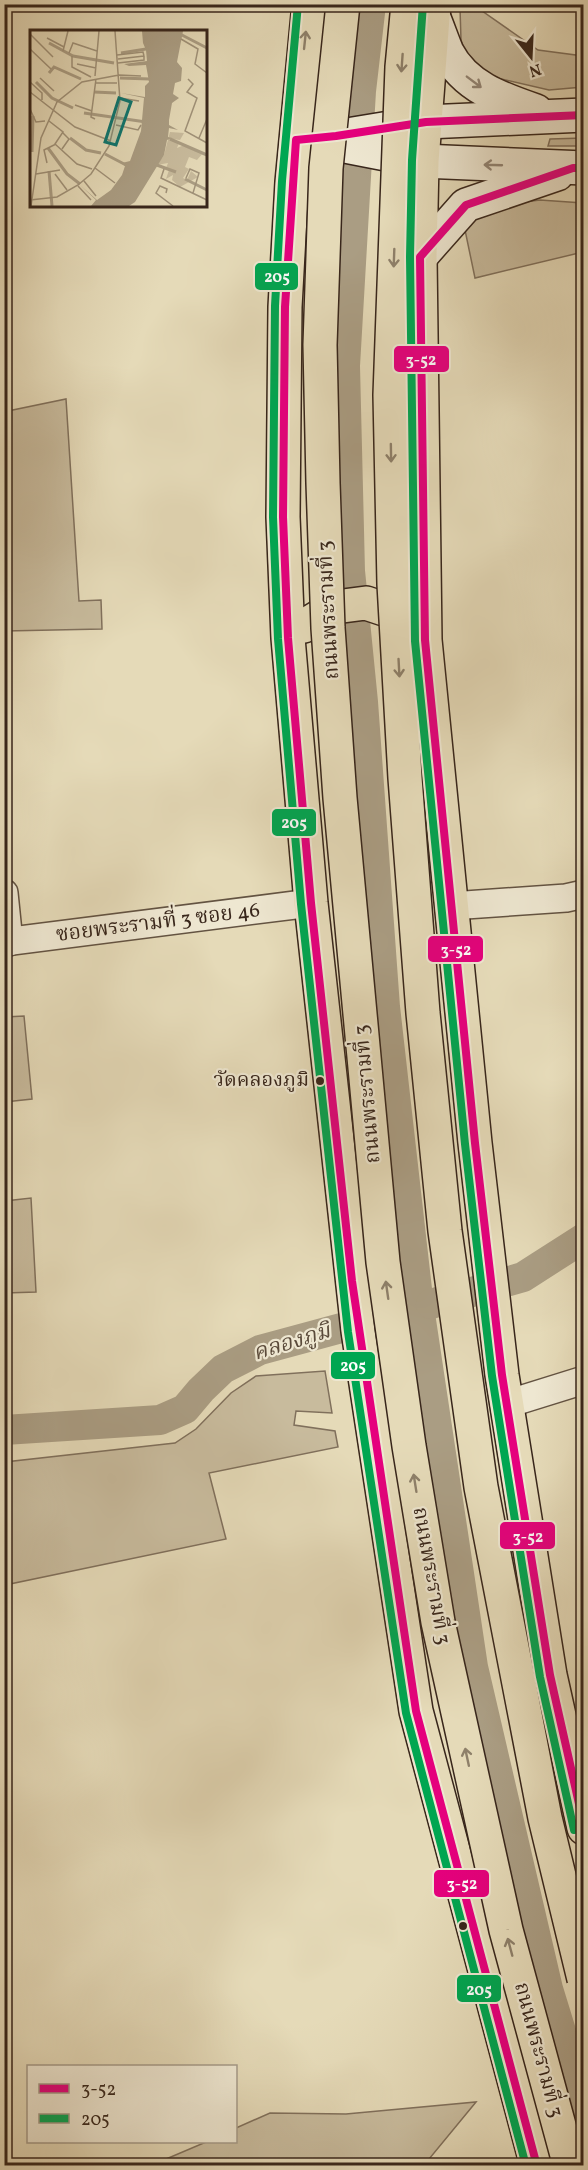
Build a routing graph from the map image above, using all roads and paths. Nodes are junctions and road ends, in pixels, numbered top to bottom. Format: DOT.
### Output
graph roads {
  1 [pos="309,4"];
  2 [pos="343,4"];
  3 [pos="425,8"];
  4 [pos="584,115"];
  5 [pos="551,117"];
  6 [pos="426,122"];
  7 [pos="296,140"];
  8 [pos="387,141"];
  9 [pos="422,161"];
  10 [pos="578,168"];
  11 [pos="420,257"];
  12 [pos="288,638"];
  13 [pos="425,640"];
  14 [pos="4,893"];
  15 [pos="584,894"];
  16 [pos="311,903"];
  17 [pos="451,906"];
  18 [pos="7,942"];
  19 [pos="584,1380"];
  20 [pos="507,1404"];
  21 [pos="584,1828"];
  22 [pos="584,1978"];
  23 [pos="537,2166"];
  24 [pos="570,2166"];
  7 -- 1 [label="main road, ถนนพระรามที่ 3, one-way"];
  24 -- 2 [label="main road, ถนนพระรามที่ 3, one-way, bridge"];
  3 -- 5 [label="main road, one-way"];
  3 -- 6 [label="main road"];
  3 -- 22 [label="main road, one-way, bridge"];
  4 -- 5 [label="main road"];
  5 -- 6 [label="main road"];
  6 -- 8 [label="main road"];
  6 -- 9 [label="main road"];
  7 -- 8 [label="main road"];
  7 -- 12 [label="main road, ถนนพระรามที่ 3"];
  8 -- 9 [label="main road"];
  10 -- 9 [label="main road, one-way"];
  9 -- 11 [label="main road"];
  10 -- 11 [label="main road"];
  11 -- 13 [label="main road"];
  12 -- 13 [label="main road"];
  12 -- 16 [label="main road, ถนนพระรามที่ 3"];
  13 -- 17 [label="main road"];
  14 -- 18 [label="street"];
  15 -- 17 [label="street"];
  16 -- 18 [label="street, ซอยพระรามที่ 3 ซอย 46"];
  16 -- 23 [label="main road, ถนนพระรามที่ 3"];
  17 -- 20 [label="main road"];
  19 -- 20 [label="street"];
  20 -- 21 [label="main road"];
}
